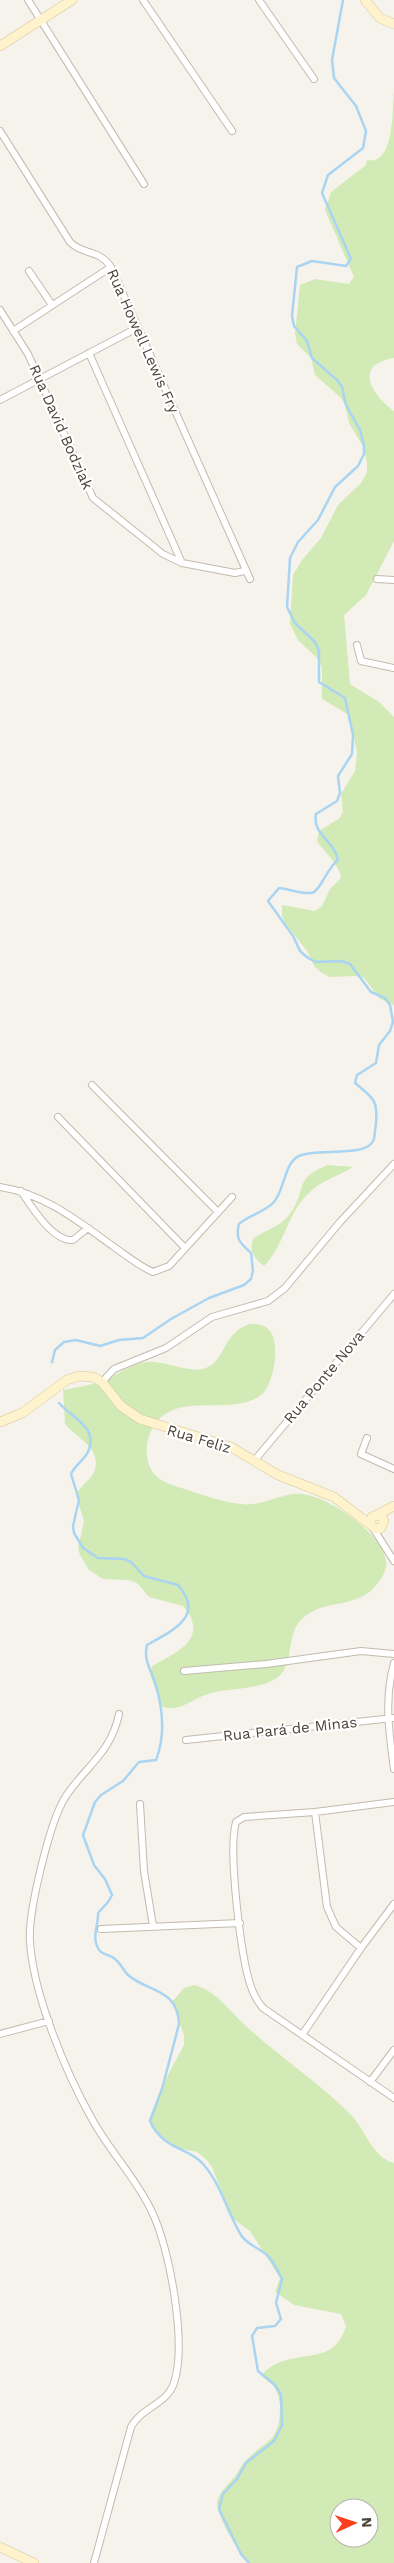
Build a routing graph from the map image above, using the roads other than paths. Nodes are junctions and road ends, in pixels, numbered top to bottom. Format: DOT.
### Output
graph roads {
  1 [pos="28,0"];
  2 [pos="72,0"];
  3 [pos="143,0"];
  4 [pos="259,0"];
  5 [pos="365,0"];
  6 [pos="41,20"];
  7 [pos="394,24"];
  8 [pos="0,46"];
  9 [pos="314,79"];
  10 [pos="0,131"];
  11 [pos="232,131"];
  12 [pos="144,184"];
  13 [pos="111,267"];
  14 [pos="29,271"];
  15 [pos="52,305"];
  16 [pos="0,310"];
  17 [pos="138,328"];
  18 [pos="13,331"];
  19 [pos="89,353"];
  20 [pos="39,379"];
  21 [pos="0,400"];
  22 [pos="182,563"];
  23 [pos="244,570"];
  24 [pos="250,579"];
  25 [pos="377,579"];
  26 [pos="394,580"];
  27 [pos="358,645"];
  28 [pos="394,668"];
  29 [pos="92,1085"];
  30 [pos="58,1117"];
  31 [pos="394,1164"];
  32 [pos="0,1187"];
  33 [pos="21,1191"];
  34 [pos="232,1197"];
  35 [pos="218,1212"];
  36 [pos="88,1228"];
  37 [pos="185,1248"];
  38 [pos="394,1294"];
  39 [pos="102,1382"];
  40 [pos="0,1422"];
  41 [pos="367,1438"];
  42 [pos="254,1461"];
  43 [pos="394,1469"];
  44 [pos="394,1508"];
  45 [pos="377,1522"];
  46 [pos="392,1558"];
  47 [pos="394,1654"];
  48 [pos="394,1662"];
  49 [pos="184,1671"];
  50 [pos="119,1714"];
  51 [pos="391,1719"];
  52 [pos="186,1740"];
  53 [pos="394,1769"];
  54 [pos="394,1802"];
  55 [pos="140,1804"];
  56 [pos="315,1812"];
  57 [pos="394,1904"];
  58 [pos="240,1923"];
  59 [pos="152,1926"];
  60 [pos="101,1929"];
  61 [pos="361,1948"];
  62 [pos="49,2021"];
  63 [pos="0,2034"];
  64 [pos="302,2035"];
  65 [pos="394,2050"];
  66 [pos="370,2082"];
  67 [pos="394,2098"];
  68 [pos="0,2547"];
  69 [pos="34,2563"];
  70 [pos="94,2563"];
  1 -- 6 [label="street"];
  2 -- 6 [label="street"];
  3 -- 11 [label="street"];
  4 -- 9 [label="street"];
  5 -- 7 [label="street"];
  6 -- 8 [label="street"];
  6 -- 12 [label="street"];
  10 -- 13 [label="street, Rua Howell Lewis Fry"];
  13 -- 15 [label="street"];
  13 -- 17 [label="street, Rua Howell Lewis Fry"];
  14 -- 15 [label="street"];
  15 -- 18 [label="street"];
  16 -- 18 [label="street, Rua David Bodziak"];
  17 -- 19 [label="street"];
  17 -- 23 [label="street, Rua Howell Lewis Fry"];
  18 -- 20 [label="street, Rua David Bodziak"];
  19 -- 20 [label="street"];
  19 -- 22 [label="street"];
  20 -- 21 [label="street"];
  20 -- 22 [label="street, Rua David Bodziak"];
  22 -- 23 [label="street, Rua David Bodziak"];
  23 -- 24 [label="street, Rua Howell Lewis Fry"];
  25 -- 26 [label="street"];
  27 -- 28 [label="street"];
  29 -- 35 [label="street"];
  30 -- 37 [label="street"];
  31 -- 39 [label="street"];
  32 -- 33 [label="street"];
  33 -- 36 [label="street"];
  33 -- 36 [label="street"];
  34 -- 35 [label="street"];
  35 -- 37 [label="street"];
  36 -- 37 [label="street"];
  38 -- 42 [label="street, Rua Ponte Nova"];
  39 -- 40 [label="street"];
  39 -- 42 [label="street, Rua Feliz"];
  41 -- 43 [label="street"];
  42 -- 45 [label="street, Rua Feliz"];
  44 -- 45 [label="street"];
  45 -- 46 [label="street"];
  47 -- 49 [label="street"];
  48 -- 51 [label="street"];
  50 -- 62 [label="street"];
  51 -- 52 [label="street, Rua Pará de Minas"];
  51 -- 53 [label="street"];
  54 -- 56 [label="street"];
  55 -- 59 [label="street"];
  56 -- 58 [label="street"];
  56 -- 61 [label="street"];
  57 -- 61 [label="street"];
  58 -- 59 [label="street"];
  58 -- 64 [label="street"];
  59 -- 60 [label="street"];
  61 -- 64 [label="street"];
  62 -- 63 [label="street"];
  62 -- 70 [label="street"];
  64 -- 66 [label="street"];
  65 -- 66 [label="street"];
  66 -- 67 [label="street"];
  68 -- 69 [label="street"];
}
